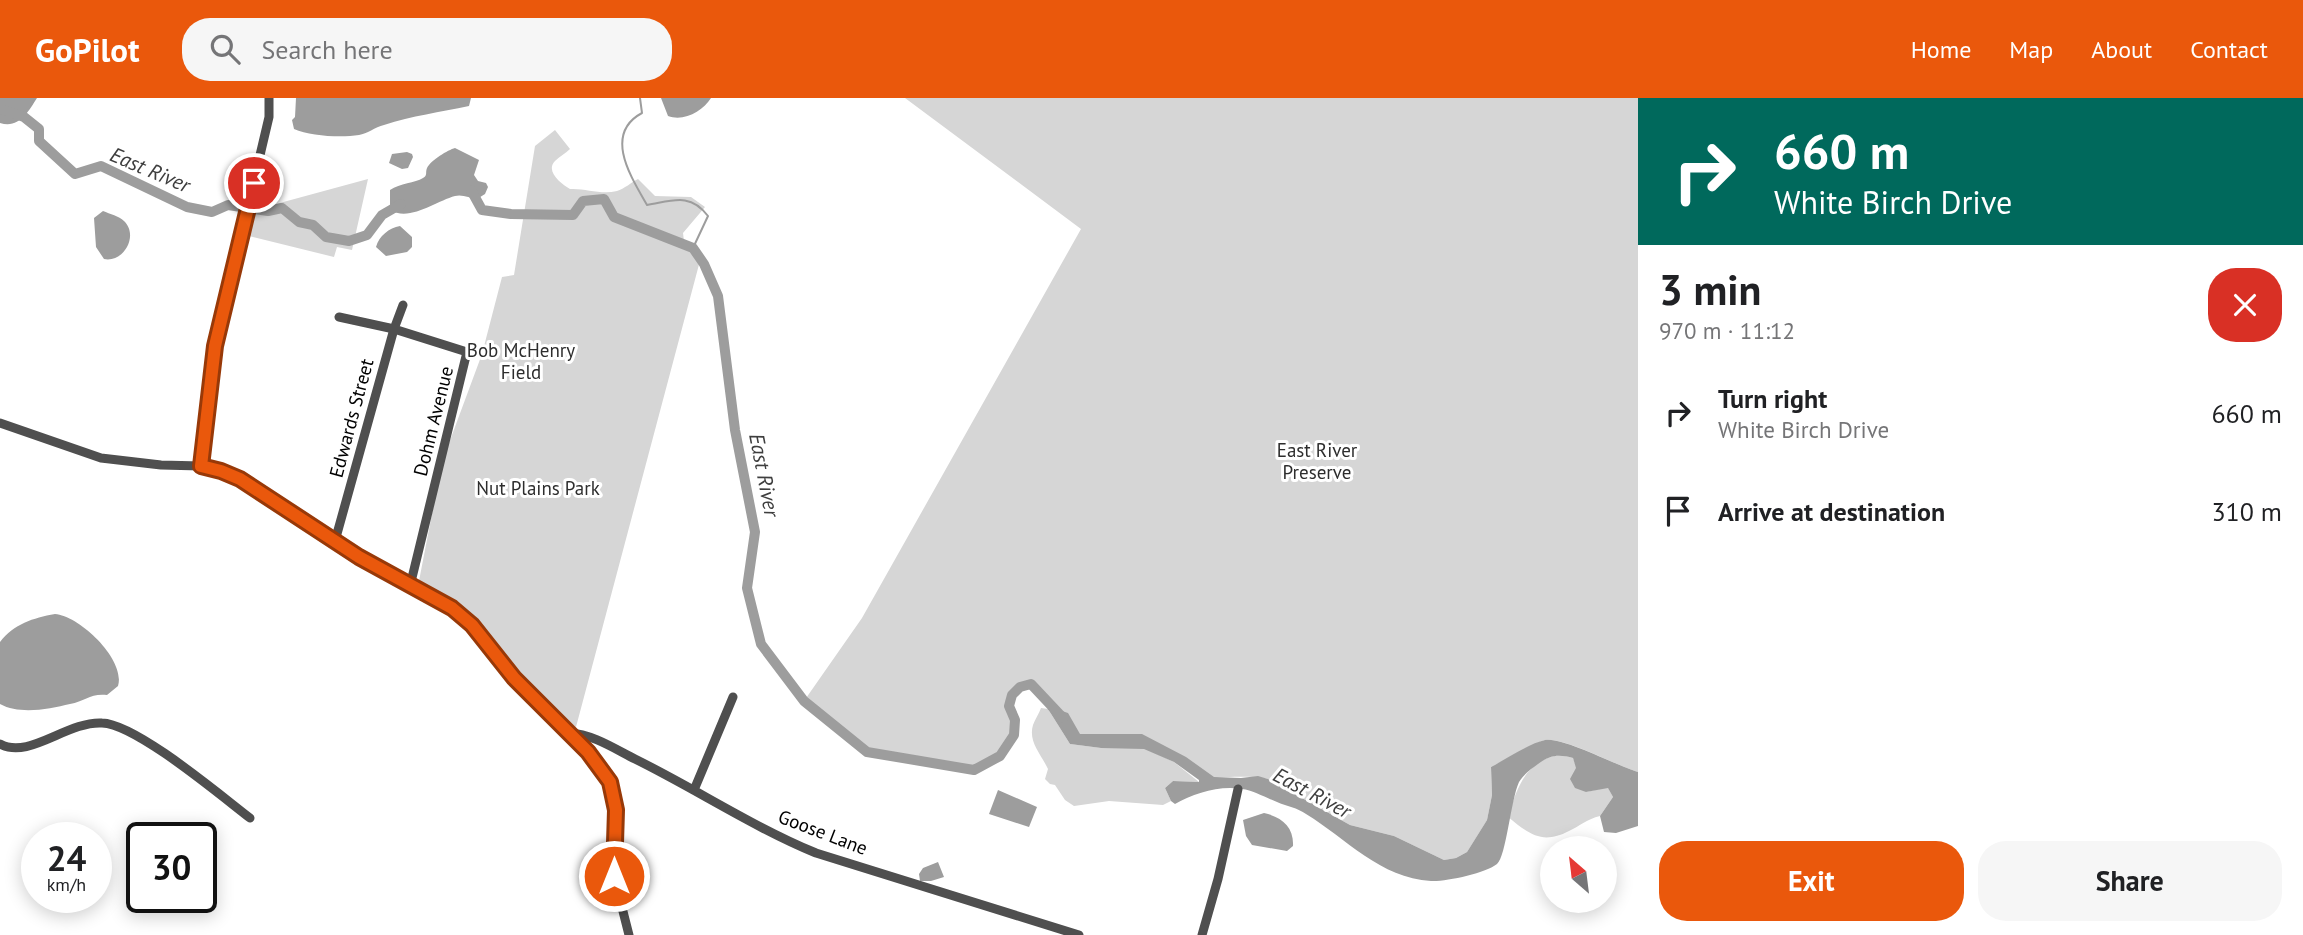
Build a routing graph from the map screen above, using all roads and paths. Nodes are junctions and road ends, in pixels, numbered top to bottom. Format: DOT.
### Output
graph roads {
  1 [pos="269,98"];
  2 [pos="403,305"];
  3 [pos="339,317"];
  4 [pos="394,329"];
  5 [pos="0,424"];
  6 [pos="201,466"];
  7 [pos="335,541"];
  8 [pos="410,586"];
  9 [pos="733,697"];
  10 [pos="568,733"];
  11 [pos="0,744"];
  12 [pos="1238,789"];
  13 [pos="694,790"];
  14 [pos="250,818"];
  15 [pos="629,935"];
  16 [pos="1079,935"];
  17 [pos="1202,935"];
  1 -- 6 [label="street"];
  2 -- 4 [label="street, Edwards Street"];
  3 -- 4 [label="street, Dohm Avenue"];
  4 -- 7 [label="street, Edwards Street"];
  4 -- 8 [label="street, Dohm Avenue"];
  5 -- 6 [label="street"];
  6 -- 7 [label="street"];
  7 -- 8 [label="street"];
  8 -- 10 [label="street"];
  9 -- 13 [label="street"];
  10 -- 13 [label="street, Goose Lane"];
  10 -- 15 [label="street"];
  11 -- 14 [label="street"];
  12 -- 17 [label="street"];
  13 -- 16 [label="street, Goose Lane"];
}
